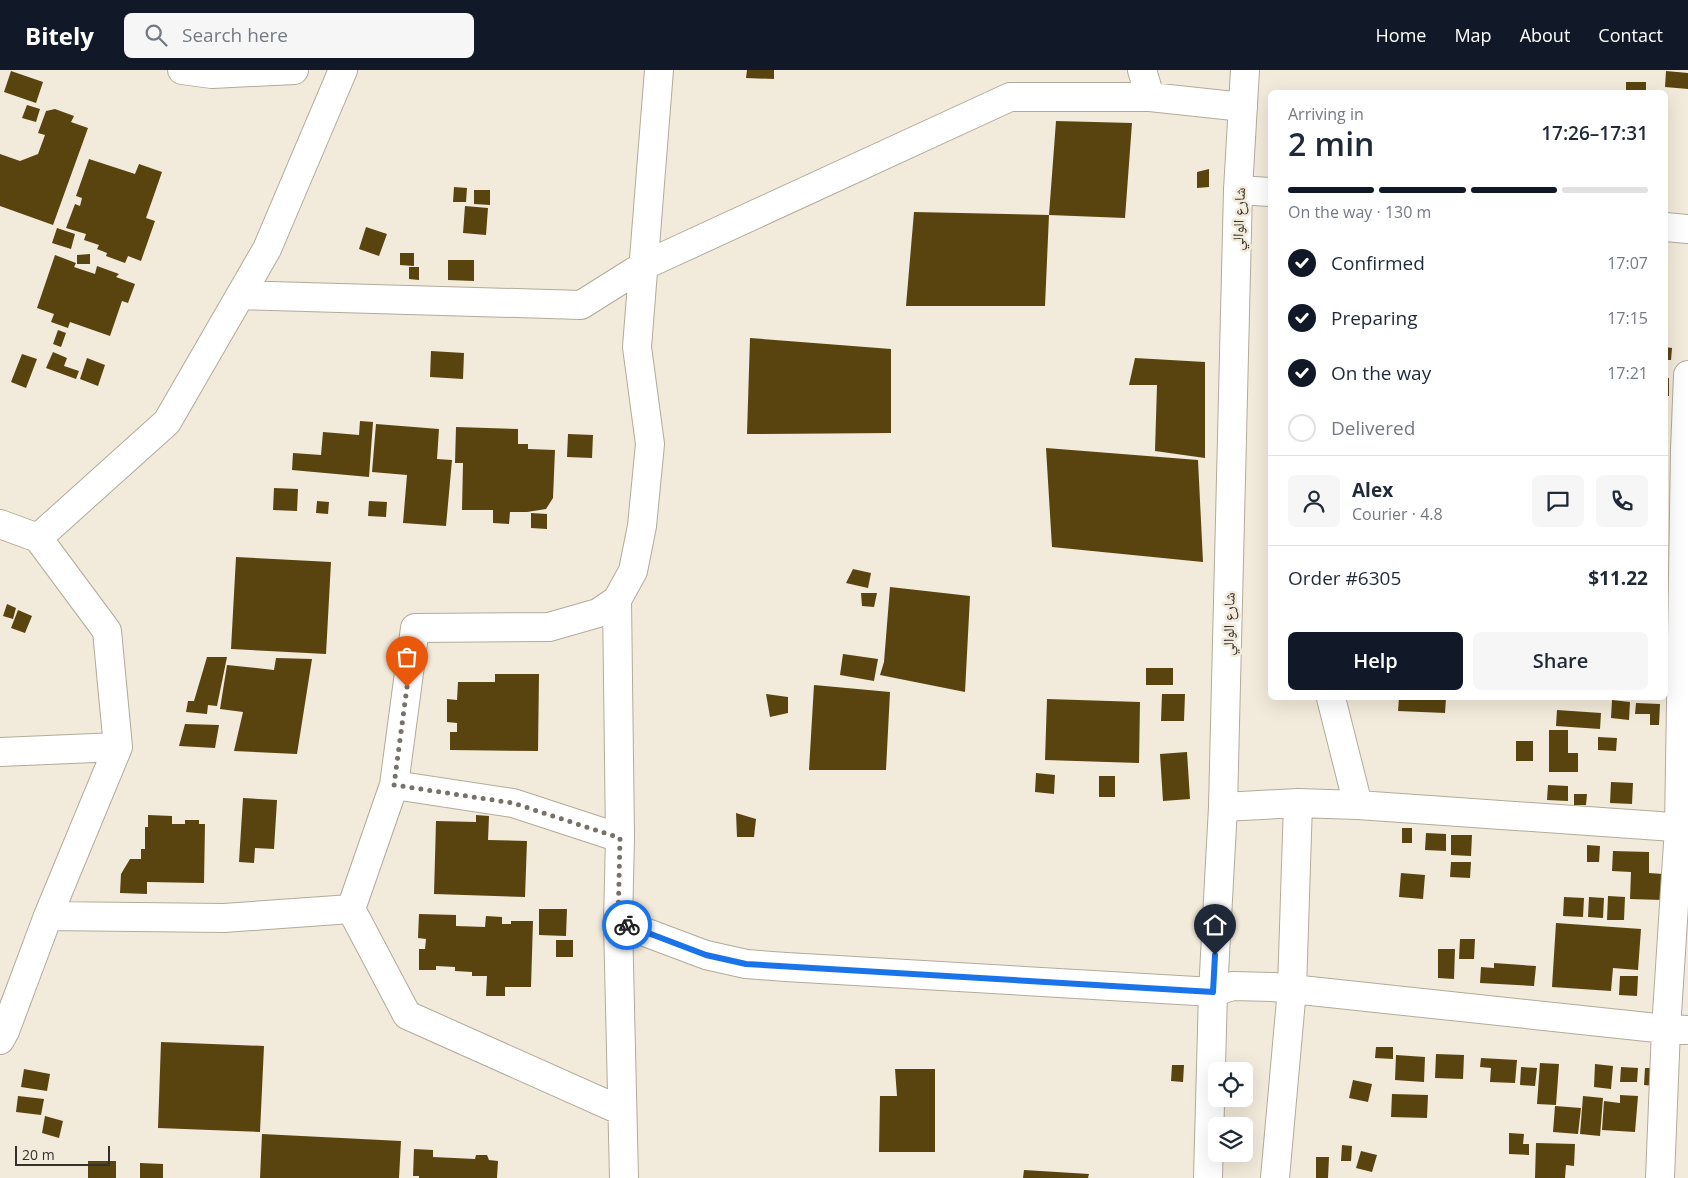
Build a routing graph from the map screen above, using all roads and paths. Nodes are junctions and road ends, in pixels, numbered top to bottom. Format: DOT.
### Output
graph roads {
  1 [pos="182,70"];
  2 [pos="294,70"];
  3 [pos="343,70"];
  4 [pos="659,70"];
  5 [pos="1142,70"];
  6 [pos="1245,70"];
  7 [pos="1150,97"];
  8 [pos="1243,107"];
  9 [pos="1238,190"];
  10 [pos="1268,192"];
  11 [pos="1668,227"];
  12 [pos="1688,229"];
  13 [pos="643,266"];
  14 [pos="241,295"];
  15 [pos="1688,375"];
  16 [pos="1679,449"];
  17 [pos="0,524"];
  18 [pos="38,538"];
  19 [pos="617,600"];
  20 [pos="1678,638"];
  21 [pos="1332,700"];
  22 [pos="118,746"];
  23 [pos="0,752"];
  24 [pos="394,785"];
  25 [pos="1298,803"];
  26 [pos="1358,805"];
  27 [pos="1223,807"];
  28 [pos="1683,828"];
  29 [pos="620,838"];
  30 [pos="351,909"];
  31 [pos="48,916"];
  32 [pos="618,922"];
  33 [pos="1282,988"];
  34 [pos="1223,989"];
  35 [pos="1677,1030"];
  36 [pos="0,1040"];
  37 [pos="622,1111"];
  38 [pos="624,1178"];
  39 [pos="1208,1178"];
  40 [pos="1275,1178"];
  41 [pos="1660,1178"];
  1 -- 2 [label="street"];
  3 -- 14 [label="street"];
  4 -- 13 [label="street"];
  5 -- 7 [label="street"];
  6 -- 8 [label="street, شارع الوالي"];
  7 -- 8 [label="street"];
  7 -- 13 [label="street"];
  8 -- 9 [label="street, شارع الوالي"];
  9 -- 10 [label="street"];
  9 -- 27 [label="street, شارع الوالي"];
  11 -- 12 [label="street"];
  13 -- 14 [label="street"];
  13 -- 19 [label="street"];
  14 -- 18 [label="street"];
  15 -- 16 [label="street"];
  16 -- 20 [label="street"];
  17 -- 18 [label="street"];
  18 -- 22 [label="street"];
  19 -- 24 [label="street"];
  19 -- 29 [label="street"];
  20 -- 28 [label="street"];
  21 -- 26 [label="street"];
  22 -- 23 [label="street"];
  22 -- 31 [label="street"];
  24 -- 29 [label="street"];
  24 -- 30 [label="street"];
  25 -- 26 [label="street"];
  25 -- 27 [label="street"];
  25 -- 33 [label="street"];
  26 -- 28 [label="street"];
  27 -- 34 [label="street, شارع الوالي"];
  28 -- 35 [label="street"];
  29 -- 32 [label="street"];
  30 -- 31 [label="street"];
  30 -- 37 [label="street"];
  31 -- 36 [label="street"];
  32 -- 34 [label="street"];
  32 -- 37 [label="street"];
  33 -- 34 [label="street"];
  33 -- 35 [label="street"];
  33 -- 40 [label="street"];
  34 -- 39 [label="street, شارع الوالي"];
  35 -- 41 [label="street"];
  37 -- 38 [label="street"];
}
